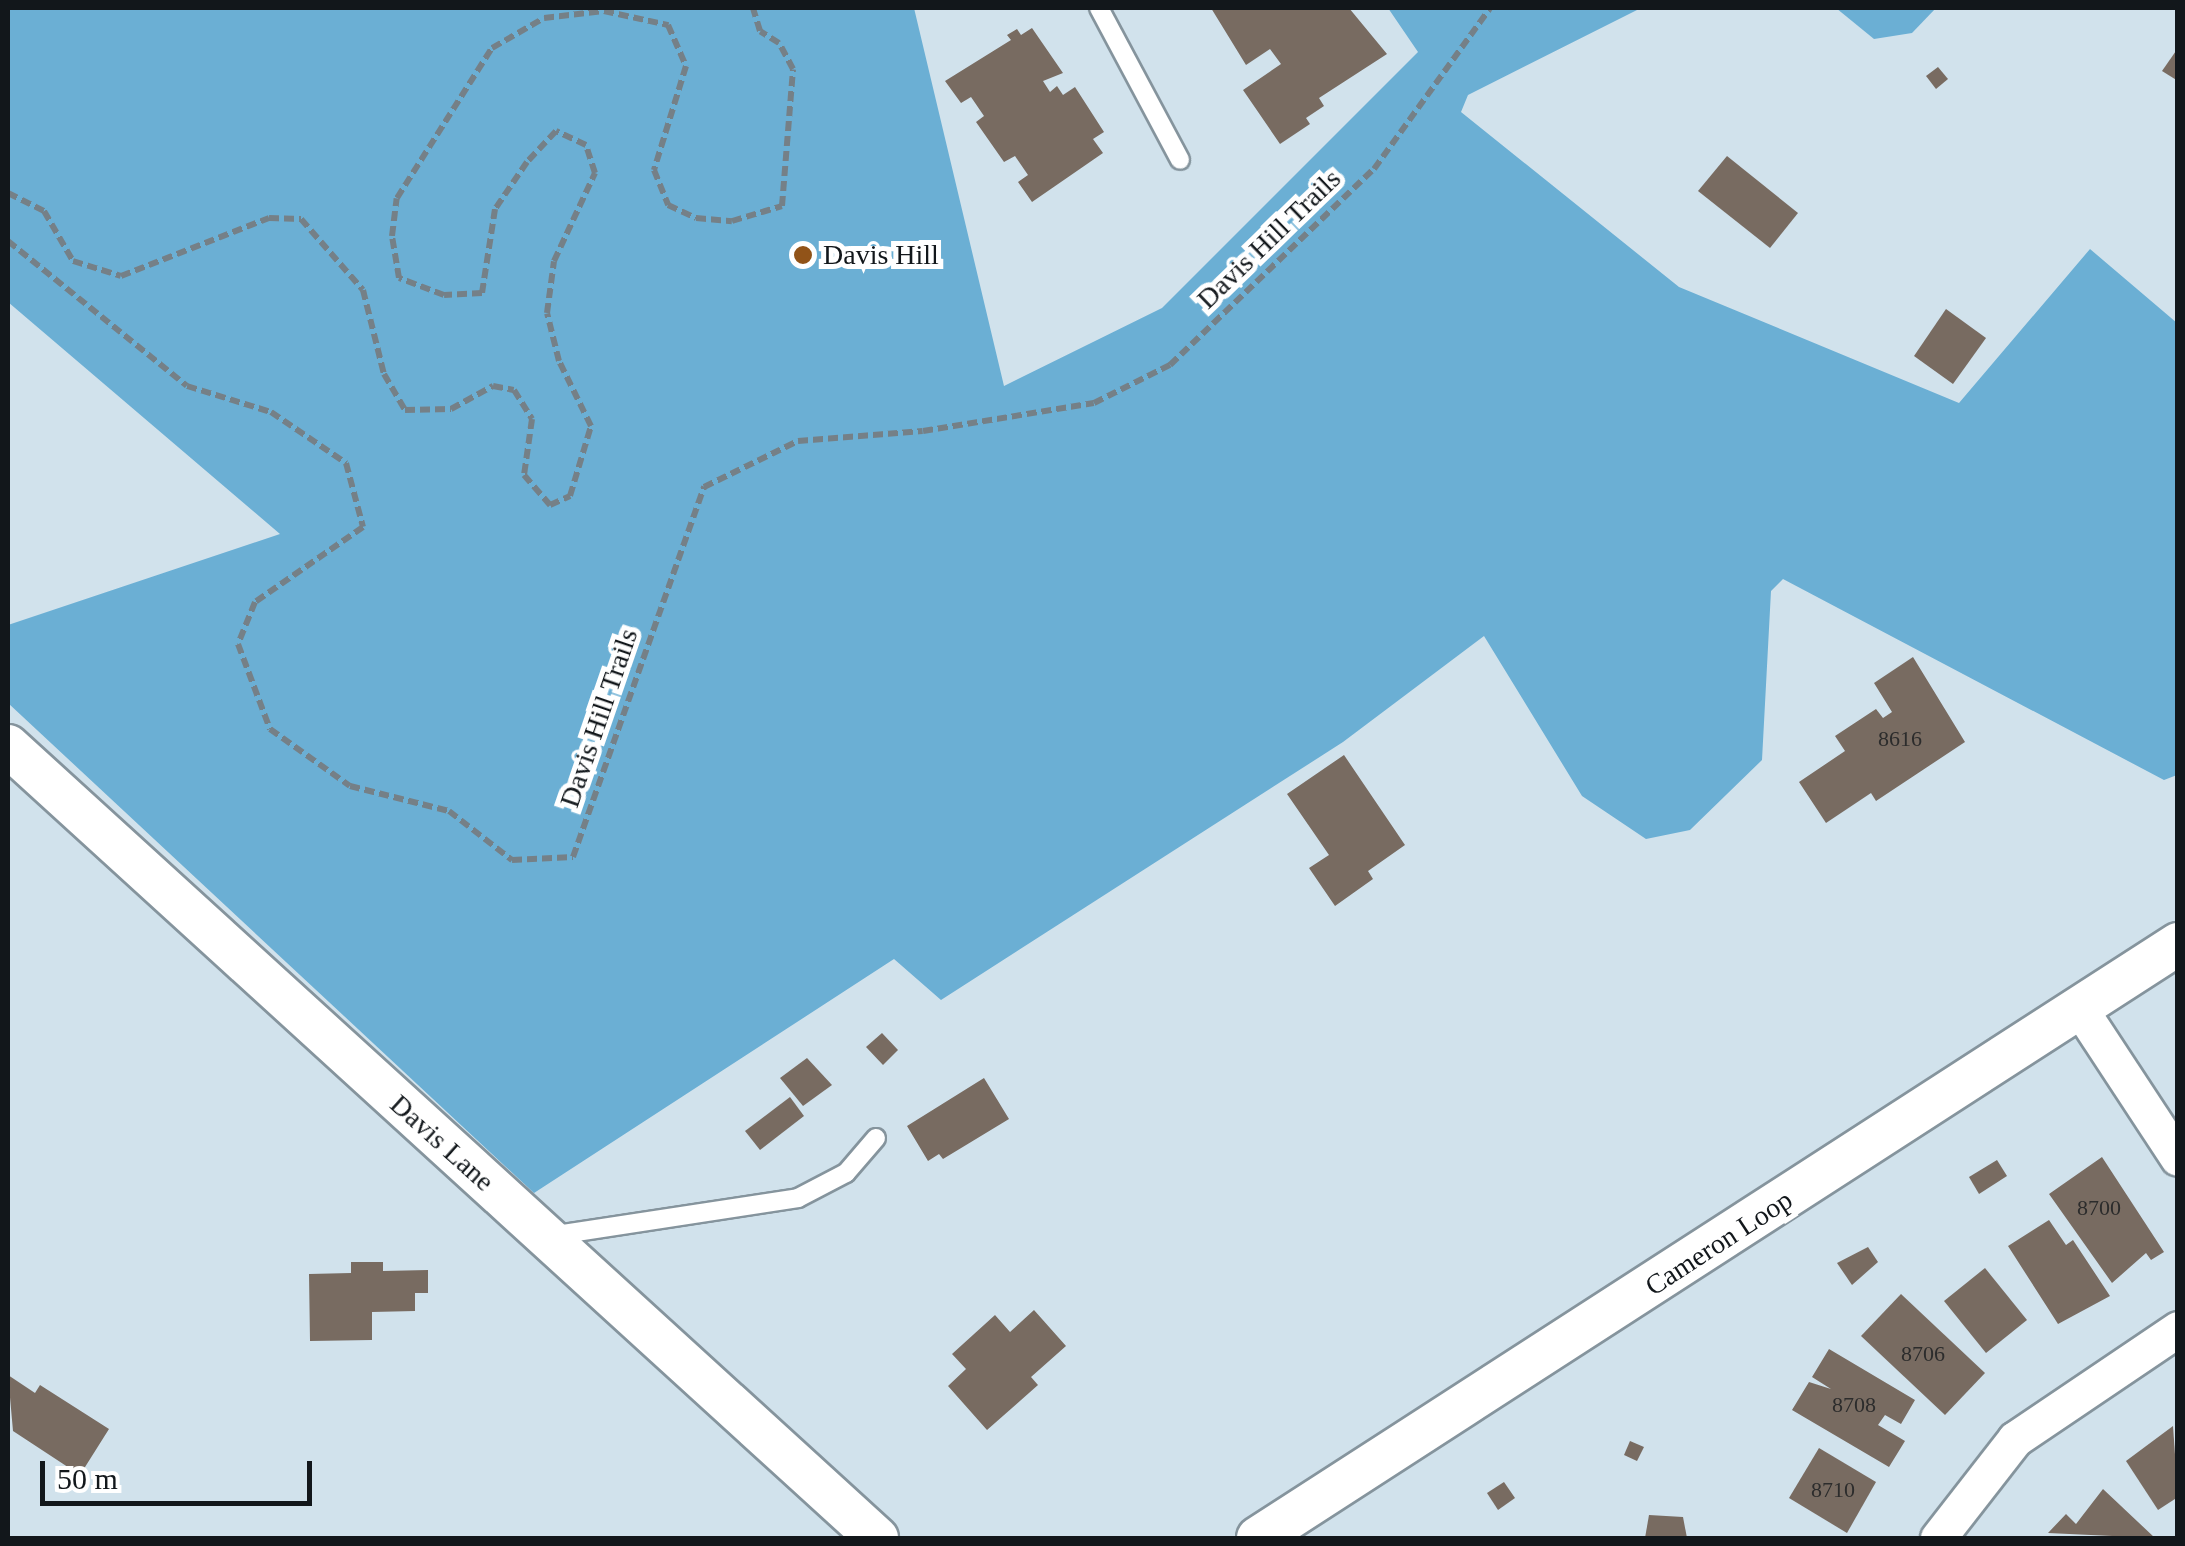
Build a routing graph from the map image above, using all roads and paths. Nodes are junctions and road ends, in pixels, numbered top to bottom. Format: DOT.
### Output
graph roads {
  1 [pos="753,8"];
  2 [pos="1099,8"];
  3 [pos="1490,8"];
  4 [pos="1180,160"];
  5 [pos="8,193"];
  6 [pos="8,241"];
  7 [pos="8,746"];
  8 [pos="2178,944"];
  9 [pos="2080,1009"];
  10 [pos="876,1138"];
  11 [pos="2178,1158"];
  12 [pos="545,1236"];
  13 [pos="2178,1329"];
  14 [pos="877,1538"];
  15 [pos="1258,1538"];
  16 [pos="1938,1538"];
  1 -- 5 [label="path"];
  2 -- 4 [label="lane"];
  3 -- 6 [label="path, Davis Hill Trails"];
  7 -- 12 [label="street, Davis Lane"];
  8 -- 9 [label="street, Cameron Loop"];
  9 -- 11 [label="street"];
  9 -- 15 [label="street, Cameron Loop"];
  10 -- 12 [label="lane"];
  12 -- 14 [label="street, Davis Lane"];
  13 -- 16 [label="street"];
}
